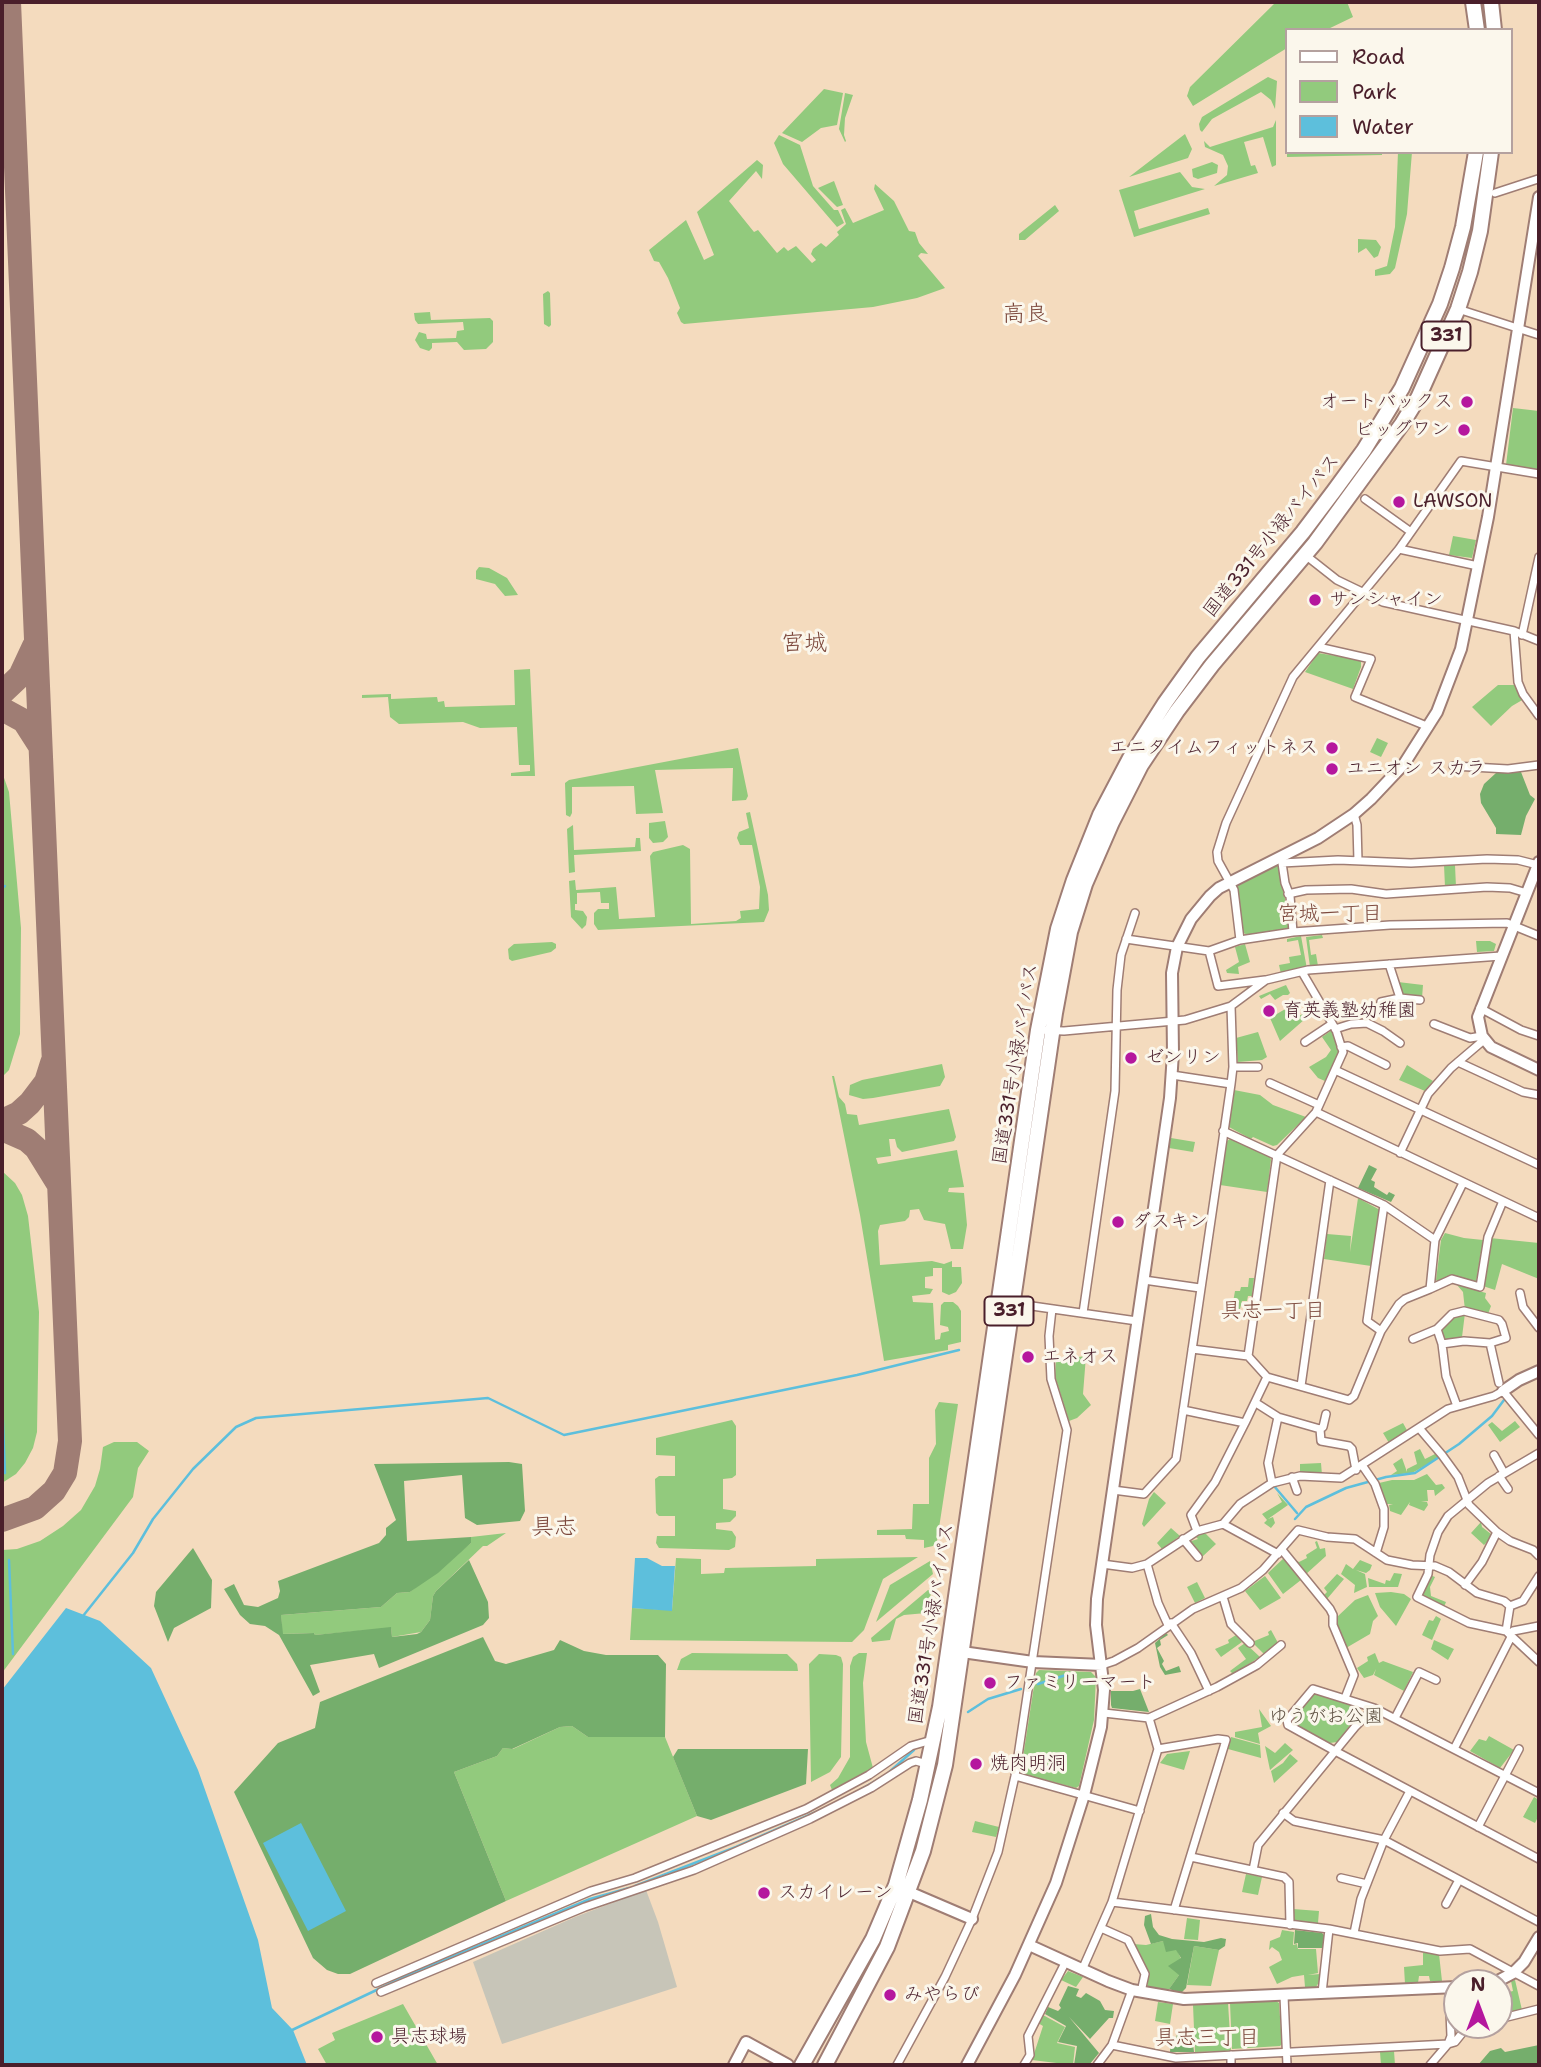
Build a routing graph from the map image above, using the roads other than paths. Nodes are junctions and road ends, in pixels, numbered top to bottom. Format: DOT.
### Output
graph roads {
  1 [pos="1492,4"];
  2 [pos="1475,5"];
  3 [pos="1477,28"];
  4 [pos="1494,28"];
  5 [pos="1476,154"];
  6 [pos="1491,154"];
  7 [pos="1538,180"];
  8 [pos="1496,193"];
  9 [pos="1539,197"];
  10 [pos="1458,309"];
  11 [pos="1519,329"];
  12 [pos="1539,335"];
  13 [pos="1498,466"];
  14 [pos="1539,474"];
  15 [pos="1365,499"];
  16 [pos="1411,532"];
  17 [pos="1292,545"];
  18 [pos="1399,549"];
  19 [pos="1305,555"];
  20 [pos="1539,557"];
  21 [pos="1478,566"];
  22 [pos="1362,593"];
  23 [pos="1467,621"];
  24 [pos="1514,631"];
  25 [pos="1522,635"];
  26 [pos="1539,641"];
  27 [pos="1318,647"];
  28 [pos="1539,716"];
  29 [pos="1429,727"];
  30 [pos="1539,755"];
  31 [pos="1538,765"];
  32 [pos="1453,766"];
  33 [pos="1354,814"];
  34 [pos="1358,861"];
  35 [pos="1539,863"];
  36 [pos="1230,881"];
  37 [pos="1527,893"];
  38 [pos="1288,894"];
  39 [pos="1136,913"];
  40 [pos="1514,926"];
  41 [pos="1293,932"];
  42 [pos="1539,936"];
  43 [pos="1126,939"];
  44 [pos="1240,940"];
  45 [pos="1177,947"];
  46 [pos="1209,951"];
  47 [pos="1501,956"];
  48 [pos="1389,964"];
  49 [pos="1302,972"];
  50 [pos="1266,980"];
  51 [pos="1400,998"];
  52 [pos="1420,1000"];
  53 [pos="1381,1002"];
  54 [pos="1231,1006"];
  55 [pos="1480,1008"];
  56 [pos="1173,1022"];
  57 [pos="1434,1024"];
  58 [pos="1334,1026"];
  59 [pos="1116,1027"];
  60 [pos="1045,1031"];
  61 [pos="1539,1036"];
  62 [pos="1483,1037"];
  63 [pos="1305,1042"];
  64 [pos="1400,1043"];
  65 [pos="1341,1047"];
  66 [pos="1458,1062"];
  67 [pos="1386,1065"];
  68 [pos="1233,1067"];
  69 [pos="1258,1067"];
  70 [pos="1335,1070"];
  71 [pos="1539,1070"];
  72 [pos="1172,1075"];
  73 [pos="1270,1083"];
  74 [pos="1231,1084"];
  75 [pos="1539,1095"];
  76 [pos="1318,1109"];
  77 [pos="1421,1110"];
  78 [pos="1223,1131"];
  79 [pos="1400,1153"];
  80 [pos="1277,1156"];
  81 [pos="1539,1165"];
  82 [pos="1330,1180"];
  83 [pos="1463,1183"];
  84 [pos="1503,1201"];
  85 [pos="1384,1205"];
  86 [pos="1539,1218"];
  87 [pos="1435,1240"];
  88 [pos="1143,1280"];
  89 [pos="1200,1288"];
  90 [pos="1430,1289"];
  91 [pos="1520,1293"];
  92 [pos="1011,1303"];
  93 [pos="1052,1309"];
  94 [pos="1083,1313"];
  95 [pos="1137,1321"];
  96 [pos="1539,1328"];
  97 [pos="1437,1329"];
  98 [pos="1381,1331"];
  99 [pos="1413,1339"];
  100 [pos="1490,1343"];
  101 [pos="1442,1344"];
  102 [pos="1192,1349"];
  103 [pos="1248,1356"];
  104 [pos="1539,1371"];
  105 [pos="1266,1377"];
  106 [pos="1301,1386"];
  107 [pos="1501,1387"];
  108 [pos="1256,1404"];
  109 [pos="1457,1406"];
  110 [pos="1183,1410"];
  111 [pos="1326,1414"];
  112 [pos="1278,1417"];
  113 [pos="1245,1423"];
  114 [pos="1419,1428"];
  115 [pos="1320,1429"];
  116 [pos="1539,1435"];
  117 [pos="1539,1453"];
  118 [pos="1494,1455"];
  119 [pos="1359,1467"];
  120 [pos="1502,1475"];
  121 [pos="1292,1477"];
  122 [pos="1272,1483"];
  123 [pos="1508,1489"];
  124 [pos="1113,1490"];
  125 [pos="1297,1490"];
  126 [pos="1467,1501"];
  127 [pos="1223,1524"];
  128 [pos="1197,1531"];
  129 [pos="1497,1532"];
  130 [pos="1182,1539"];
  131 [pos="1280,1552"];
  132 [pos="1376,1553"];
  133 [pos="1539,1556"];
  134 [pos="1198,1557"];
  135 [pos="1147,1563"];
  136 [pos="1102,1564"];
  137 [pos="1429,1566"];
  138 [pos="1539,1576"];
  139 [pos="1465,1585"];
  140 [pos="1223,1597"];
  141 [pos="1510,1606"];
  142 [pos="1170,1624"];
  143 [pos="1539,1626"];
  144 [pos="1509,1634"];
  145 [pos="1250,1643"];
  146 [pos="1281,1645"];
  147 [pos="955,1651"];
  148 [pos="1033,1662"];
  149 [pos="1539,1662"];
  150 [pos="1101,1665"];
  151 [pos="1436,1680"];
  152 [pos="1209,1691"];
  153 [pos="1345,1698"];
  154 [pos="1374,1708"];
  155 [pos="1104,1713"];
  156 [pos="1149,1718"];
  157 [pos="1395,1718"];
  158 [pos="933,1740"];
  159 [pos="1158,1749"];
  160 [pos="1454,1749"];
  161 [pos="1518,1749"];
  162 [pos="1335,1751"];
  163 [pos="928,1764"];
  164 [pos="1504,1775"];
  165 [pos="1015,1776"];
  166 [pos="1410,1791"];
  167 [pos="1539,1793"];
  168 [pos="1084,1795"];
  169 [pos="1140,1811"];
  170 [pos="1283,1814"];
  171 [pos="1478,1827"];
  172 [pos="1384,1840"];
  173 [pos="689,1857"];
  174 [pos="1191,1857"];
  175 [pos="1539,1859"];
  176 [pos="694,1870"];
  177 [pos="1253,1870"];
  178 [pos="1340,1878"];
  179 [pos="1459,1880"];
  180 [pos="1367,1884"];
  181 [pos="909,1892"];
  182 [pos="1112,1902"];
  183 [pos="1446,1903"];
  184 [pos="1174,1910"];
  185 [pos="972,1919"];
  186 [pos="1539,1922"];
  187 [pos="1290,1925"];
  188 [pos="1101,1928"];
  189 [pos="1329,1929"];
  190 [pos="1354,1933"];
  191 [pos="1539,1937"];
  192 [pos="1029,1945"];
  193 [pos="1065,1963"];
  194 [pos="1506,1969"];
  195 [pos="1082,1970"];
  196 [pos="1513,1973"];
  197 [pos="376,1983"];
  198 [pos="1539,1986"];
  199 [pos="1443,1987"];
  200 [pos="1136,1991"];
  201 [pos="381,1992"];
  202 [pos="1322,1993"];
  203 [pos="1284,1996"];
  204 [pos="1539,2009"];
  205 [pos="1513,2016"];
  206 [pos="1450,2039"];
  207 [pos="1457,2039"];
  208 [pos="1448,2044"];
  209 [pos="1112,2045"];
  210 [pos="1286,2051"];
  211 [pos="1231,2055"];
  212 [pos="1176,2062"];
  213 [pos="734,2065"];
  214 [pos="788,2065"];
  215 [pos="803,2065"];
  216 [pos="825,2065"];
  217 [pos="897,2065"];
  218 [pos="967,2065"];
  219 [pos="1024,2065"];
  220 [pos="1097,2065"];
  221 [pos="1231,2065"];
  222 [pos="1287,2065"];
  223 [pos="1430,2065"];
  1 -- 4 [label="highway"];
  2 -- 3 [label="highway"];
  5 -- 17 [label="highway, 国道331号小禄バイパス / 331"];
  6 -- 10 [label="highway, 国道331号小禄バイパス / 331"];
  7 -- 8 [label="street"];
  9 -- 11 [label="street"];
  10 -- 11 [label="street"];
  10 -- 19 [label="highway, 国道331号小禄バイパス / 331"];
  11 -- 12 [label="street"];
  11 -- 13 [label="street"];
  13 -- 14 [label="street"];
  13 -- 16 [label="street"];
  13 -- 21 [label="street"];
  15 -- 16 [label="street"];
  16 -- 18 [label="street"];
  17 -- 19 [label="street"];
  17 -- 60 [label="highway, 国道331号小禄バイパス / 331"];
  18 -- 21 [label="street"];
  18 -- 22 [label="street"];
  19 -- 22 [label="street"];
  19 -- 60 [label="highway, 国道331号小禄バイパス / 331"];
  20 -- 25 [label="street"];
  21 -- 23 [label="street"];
  22 -- 23 [label="street"];
  22 -- 27 [label="street"];
  23 -- 24 [label="street"];
  23 -- 29 [label="street"];
  24 -- 25 [label="street"];
  24 -- 28 [label="street"];
  25 -- 26 [label="street"];
  27 -- 29 [label="street"];
  27 -- 36 [label="street"];
  29 -- 33 [label="street"];
  30 -- 31 [label="street"];
  31 -- 32 [label="street"];
  33 -- 34 [label="street"];
  33 -- 36 [label="street"];
  34 -- 35 [label="street"];
  34 -- 38 [label="street"];
  35 -- 37 [label="street"];
  36 -- 44 [label="street"];
  36 -- 45 [label="street"];
  37 -- 38 [label="street"];
  37 -- 40 [label="street"];
  38 -- 41 [label="street"];
  39 -- 43 [label="street"];
  40 -- 41 [label="street"];
  40 -- 42 [label="street"];
  40 -- 47 [label="street"];
  41 -- 44 [label="street"];
  43 -- 45 [label="street"];
  43 -- 59 [label="street"];
  44 -- 46 [label="street"];
  45 -- 46 [label="street"];
  45 -- 56 [label="street"];
  46 -- 50 [label="street"];
  47 -- 48 [label="street"];
  47 -- 55 [label="street"];
  48 -- 49 [label="street"];
  48 -- 51 [label="street"];
  49 -- 50 [label="street"];
  49 -- 58 [label="street"];
  50 -- 54 [label="street"];
  51 -- 52 [label="street"];
  51 -- 53 [label="street"];
  54 -- 56 [label="street"];
  54 -- 68 [label="street"];
  55 -- 61 [label="street"];
  55 -- 62 [label="street"];
  56 -- 59 [label="street"];
  56 -- 72 [label="street"];
  57 -- 62 [label="street"];
  58 -- 63 [label="street"];
  58 -- 64 [label="street"];
  58 -- 65 [label="street"];
  59 -- 60 [label="street"];
  59 -- 94 [label="street"];
  60 -- 92 [label="highway, 国道331号小禄バイパス / 331"];
  60 -- 147 [label="highway, 国道331号小禄バイパス / 331"];
  62 -- 66 [label="street"];
  62 -- 71 [label="street"];
  65 -- 67 [label="street"];
  65 -- 70 [label="street"];
  66 -- 75 [label="street"];
  66 -- 77 [label="street"];
  68 -- 69 [label="street"];
  68 -- 74 [label="street"];
  70 -- 76 [label="street"];
  70 -- 77 [label="street"];
  72 -- 74 [label="street"];
  72 -- 88 [label="street"];
  73 -- 76 [label="street"];
  74 -- 78 [label="street"];
  76 -- 79 [label="street"];
  76 -- 80 [label="street"];
  77 -- 79 [label="street"];
  77 -- 81 [label="street"];
  78 -- 80 [label="street"];
  78 -- 89 [label="street"];
  79 -- 83 [label="street"];
  80 -- 82 [label="street"];
  80 -- 103 [label="street"];
  82 -- 85 [label="street"];
  82 -- 106 [label="street"];
  83 -- 84 [label="street"];
  83 -- 87 [label="street"];
  84 -- 86 [label="street"];
  84 -- 90 [label="street"];
  85 -- 87 [label="street"];
  85 -- 98 [label="street"];
  87 -- 90 [label="street"];
  88 -- 89 [label="street"];
  88 -- 95 [label="street"];
  89 -- 102 [label="street"];
  90 -- 98 [label="street"];
  91 -- 96 [label="street"];
  92 -- 93 [label="street"];
  92 -- 147 [label="highway, 国道331号小禄バイパス / 331"];
  93 -- 94 [label="street"];
  93 -- 148 [label="street"];
  94 -- 95 [label="street"];
  95 -- 124 [label="street"];
  97 -- 99 [label="street"];
  97 -- 100 [label="street"];
  97 -- 101 [label="street"];
  98 -- 106 [label="street"];
  100 -- 101 [label="street"];
  100 -- 107 [label="street"];
  101 -- 109 [label="street"];
  102 -- 103 [label="street"];
  102 -- 110 [label="street"];
  103 -- 105 [label="street"];
  104 -- 107 [label="street"];
  105 -- 106 [label="street"];
  105 -- 108 [label="street"];
  107 -- 109 [label="street"];
  107 -- 116 [label="street"];
  108 -- 112 [label="street"];
  108 -- 113 [label="street"];
  109 -- 114 [label="street"];
  110 -- 113 [label="street"];
  110 -- 124 [label="street"];
  111 -- 115 [label="street"];
  112 -- 115 [label="street"];
  112 -- 122 [label="street"];
  113 -- 128 [label="street"];
  114 -- 119 [label="street"];
  114 -- 126 [label="street"];
  115 -- 119 [label="street"];
  117 -- 120 [label="street"];
  118 -- 120 [label="street"];
  119 -- 121 [label="street"];
  119 -- 132 [label="street"];
  120 -- 123 [label="street"];
  120 -- 126 [label="street"];
  121 -- 122 [label="street"];
  121 -- 125 [label="street"];
  122 -- 127 [label="street"];
  124 -- 136 [label="street"];
  126 -- 129 [label="street"];
  126 -- 137 [label="street"];
  127 -- 128 [label="street"];
  127 -- 131 [label="street"];
  128 -- 130 [label="street"];
  129 -- 133 [label="street"];
  129 -- 139 [label="street"];
  130 -- 134 [label="street"];
  130 -- 135 [label="street"];
  131 -- 132 [label="street"];
  131 -- 140 [label="street"];
  131 -- 153 [label="street"];
  132 -- 137 [label="street"];
  135 -- 136 [label="street"];
  135 -- 142 [label="street"];
  136 -- 150 [label="street"];
  137 -- 139 [label="street"];
  137 -- 144 [label="street"];
  138 -- 141 [label="street"];
  139 -- 141 [label="street"];
  140 -- 142 [label="street"];
  140 -- 145 [label="street"];
  141 -- 144 [label="street"];
  142 -- 150 [label="street"];
  142 -- 152 [label="street"];
  143 -- 144 [label="street"];
  144 -- 149 [label="street"];
  144 -- 160 [label="street"];
  146 -- 152 [label="street"];
  147 -- 148 [label="street"];
  147 -- 158 [label="highway, 国道331号小禄バイパス / 331"];
  147 -- 181 [label="highway, 国道331号小禄バイパス / 331"];
  148 -- 150 [label="street"];
  148 -- 165 [label="street"];
  150 -- 155 [label="street"];
  151 -- 157 [label="street"];
  152 -- 156 [label="street"];
  153 -- 154 [label="street"];
  153 -- 162 [label="street"];
  154 -- 157 [label="street"];
  154 -- 162 [label="street"];
  155 -- 156 [label="street"];
  155 -- 168 [label="street"];
  156 -- 159 [label="street"];
  157 -- 160 [label="street"];
  158 -- 163 [label="highway, 国道331号小禄バイパス / 331"];
  158 -- 173 [label="street"];
  159 -- 169 [label="street"];
  159 -- 174 [label="street"];
  160 -- 164 [label="street"];
  161 -- 164 [label="street"];
  162 -- 166 [label="street"];
  162 -- 170 [label="street"];
  163 -- 176 [label="street"];
  163 -- 215 [label="highway, 国道331号小禄バイパス / 331"];
  164 -- 167 [label="street"];
  164 -- 171 [label="street"];
  165 -- 168 [label="street"];
  165 -- 185 [label="street"];
  166 -- 171 [label="street"];
  166 -- 172 [label="street"];
  168 -- 169 [label="street"];
  168 -- 192 [label="street"];
  169 -- 182 [label="street"];
  170 -- 172 [label="street"];
  170 -- 177 [label="street"];
  171 -- 175 [label="street"];
  172 -- 179 [label="street"];
  172 -- 180 [label="street"];
  173 -- 176 [label="street"];
  173 -- 197 [label="street"];
  174 -- 177 [label="street"];
  174 -- 184 [label="street"];
  176 -- 201 [label="street"];
  177 -- 187 [label="street"];
  178 -- 180 [label="street"];
  179 -- 183 [label="street"];
  179 -- 186 [label="street"];
  180 -- 190 [label="street"];
  181 -- 185 [label="street"];
  181 -- 216 [label="highway, 国道331号小禄バイパス / 331"];
  182 -- 184 [label="street"];
  182 -- 188 [label="street"];
  184 -- 187 [label="street"];
  185 -- 217 [label="street"];
  187 -- 189 [label="street"];
  188 -- 195 [label="street"];
  188 -- 200 [label="street"];
  189 -- 190 [label="street"];
  189 -- 202 [label="street"];
  190 -- 194 [label="street"];
  191 -- 196 [label="street"];
  192 -- 193 [label="street"];
  192 -- 218 [label="street"];
  193 -- 195 [label="street"];
  193 -- 219 [label="street"];
  195 -- 200 [label="street"];
  196 -- 198 [label="street"];
  199 -- 202 [label="street"];
  200 -- 203 [label="street"];
  200 -- 209 [label="street"];
  202 -- 203 [label="street"];
  203 -- 210 [label="street"];
  204 -- 205 [label="street"];
  206 -- 208 [label="street"];
  207 -- 208 [label="street"];
  208 -- 210 [label="street"];
  208 -- 223 [label="street"];
  209 -- 212 [label="street"];
  209 -- 220 [label="street"];
  210 -- 211 [label="street"];
  210 -- 222 [label="street"];
  211 -- 212 [label="street"];
  211 -- 221 [label="street"];
  213 -- 214 [label="street"];
}
